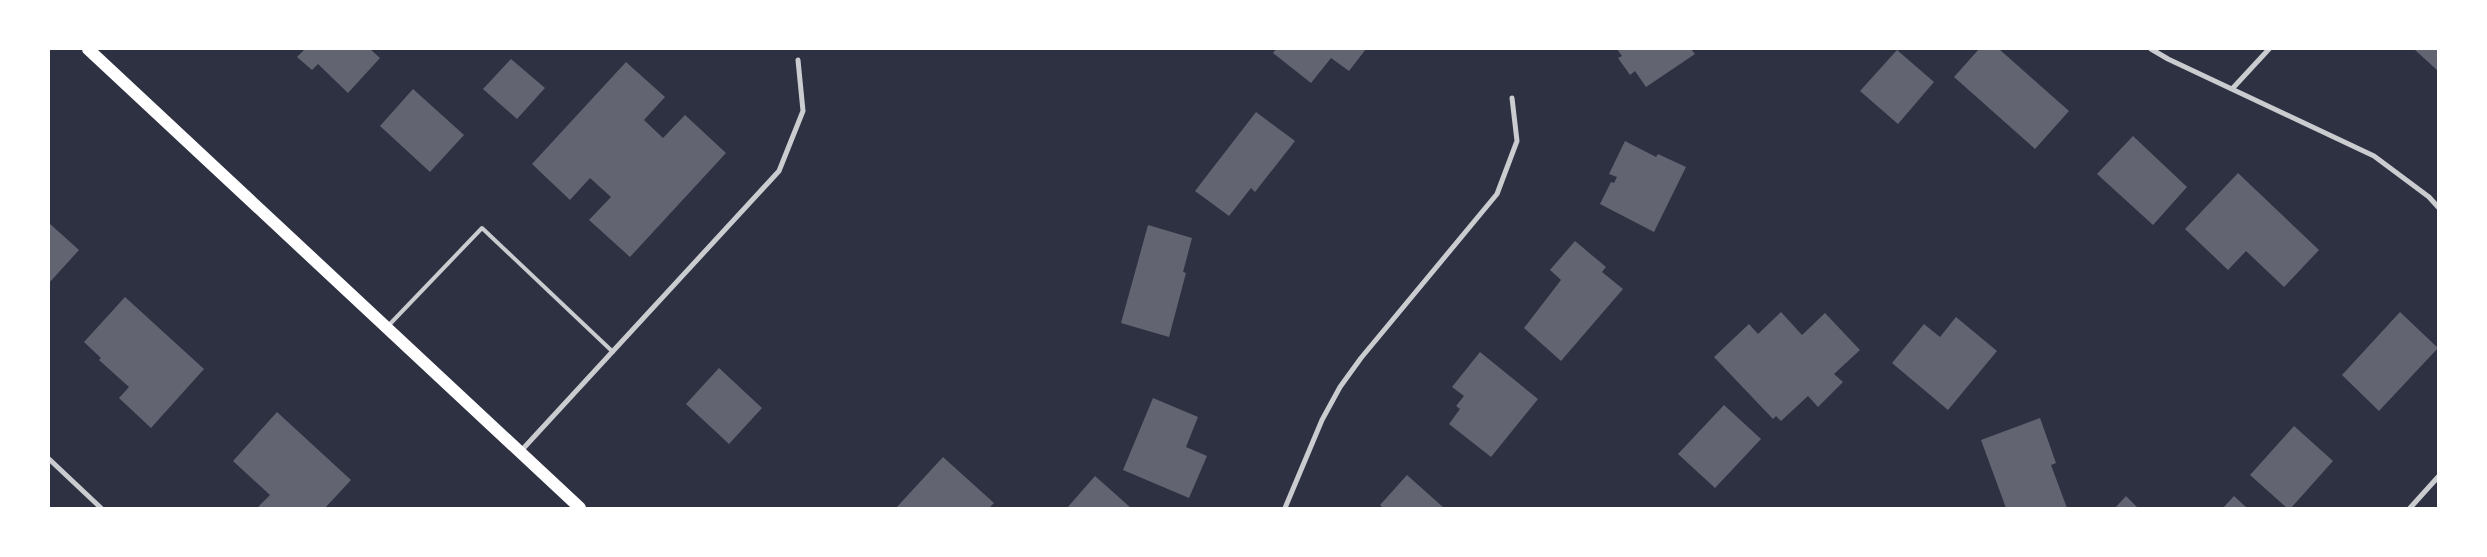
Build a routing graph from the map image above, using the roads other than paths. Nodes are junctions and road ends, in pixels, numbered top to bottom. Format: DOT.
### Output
graph roads {
  1 [pos="88,49"];
  2 [pos="2152,49"];
  3 [pos="2269,49"];
  4 [pos="798,60"];
  5 [pos="2232,89"];
  6 [pos="1512,98"];
  7 [pos="2438,207"];
  8 [pos="387,328"];
  9 [pos="613,352"];
  10 [pos="520,452"];
  11 [pos="49,459"];
  12 [pos="2438,477"];
  13 [pos="102,508"];
  14 [pos="580,508"];
  15 [pos="1285,508"];
  16 [pos="2410,508"];
  1 -- 8 [label="main road"];
  2 -- 5 [label="street"];
  3 -- 5 [label="street"];
  4 -- 9 [label="street"];
  5 -- 7 [label="street"];
  6 -- 15 [label="street"];
  8 -- 9 [label="lane"];
  8 -- 10 [label="main road"];
  9 -- 10 [label="street"];
  10 -- 14 [label="main road"];
  11 -- 13 [label="street"];
  12 -- 16 [label="street"];
}
